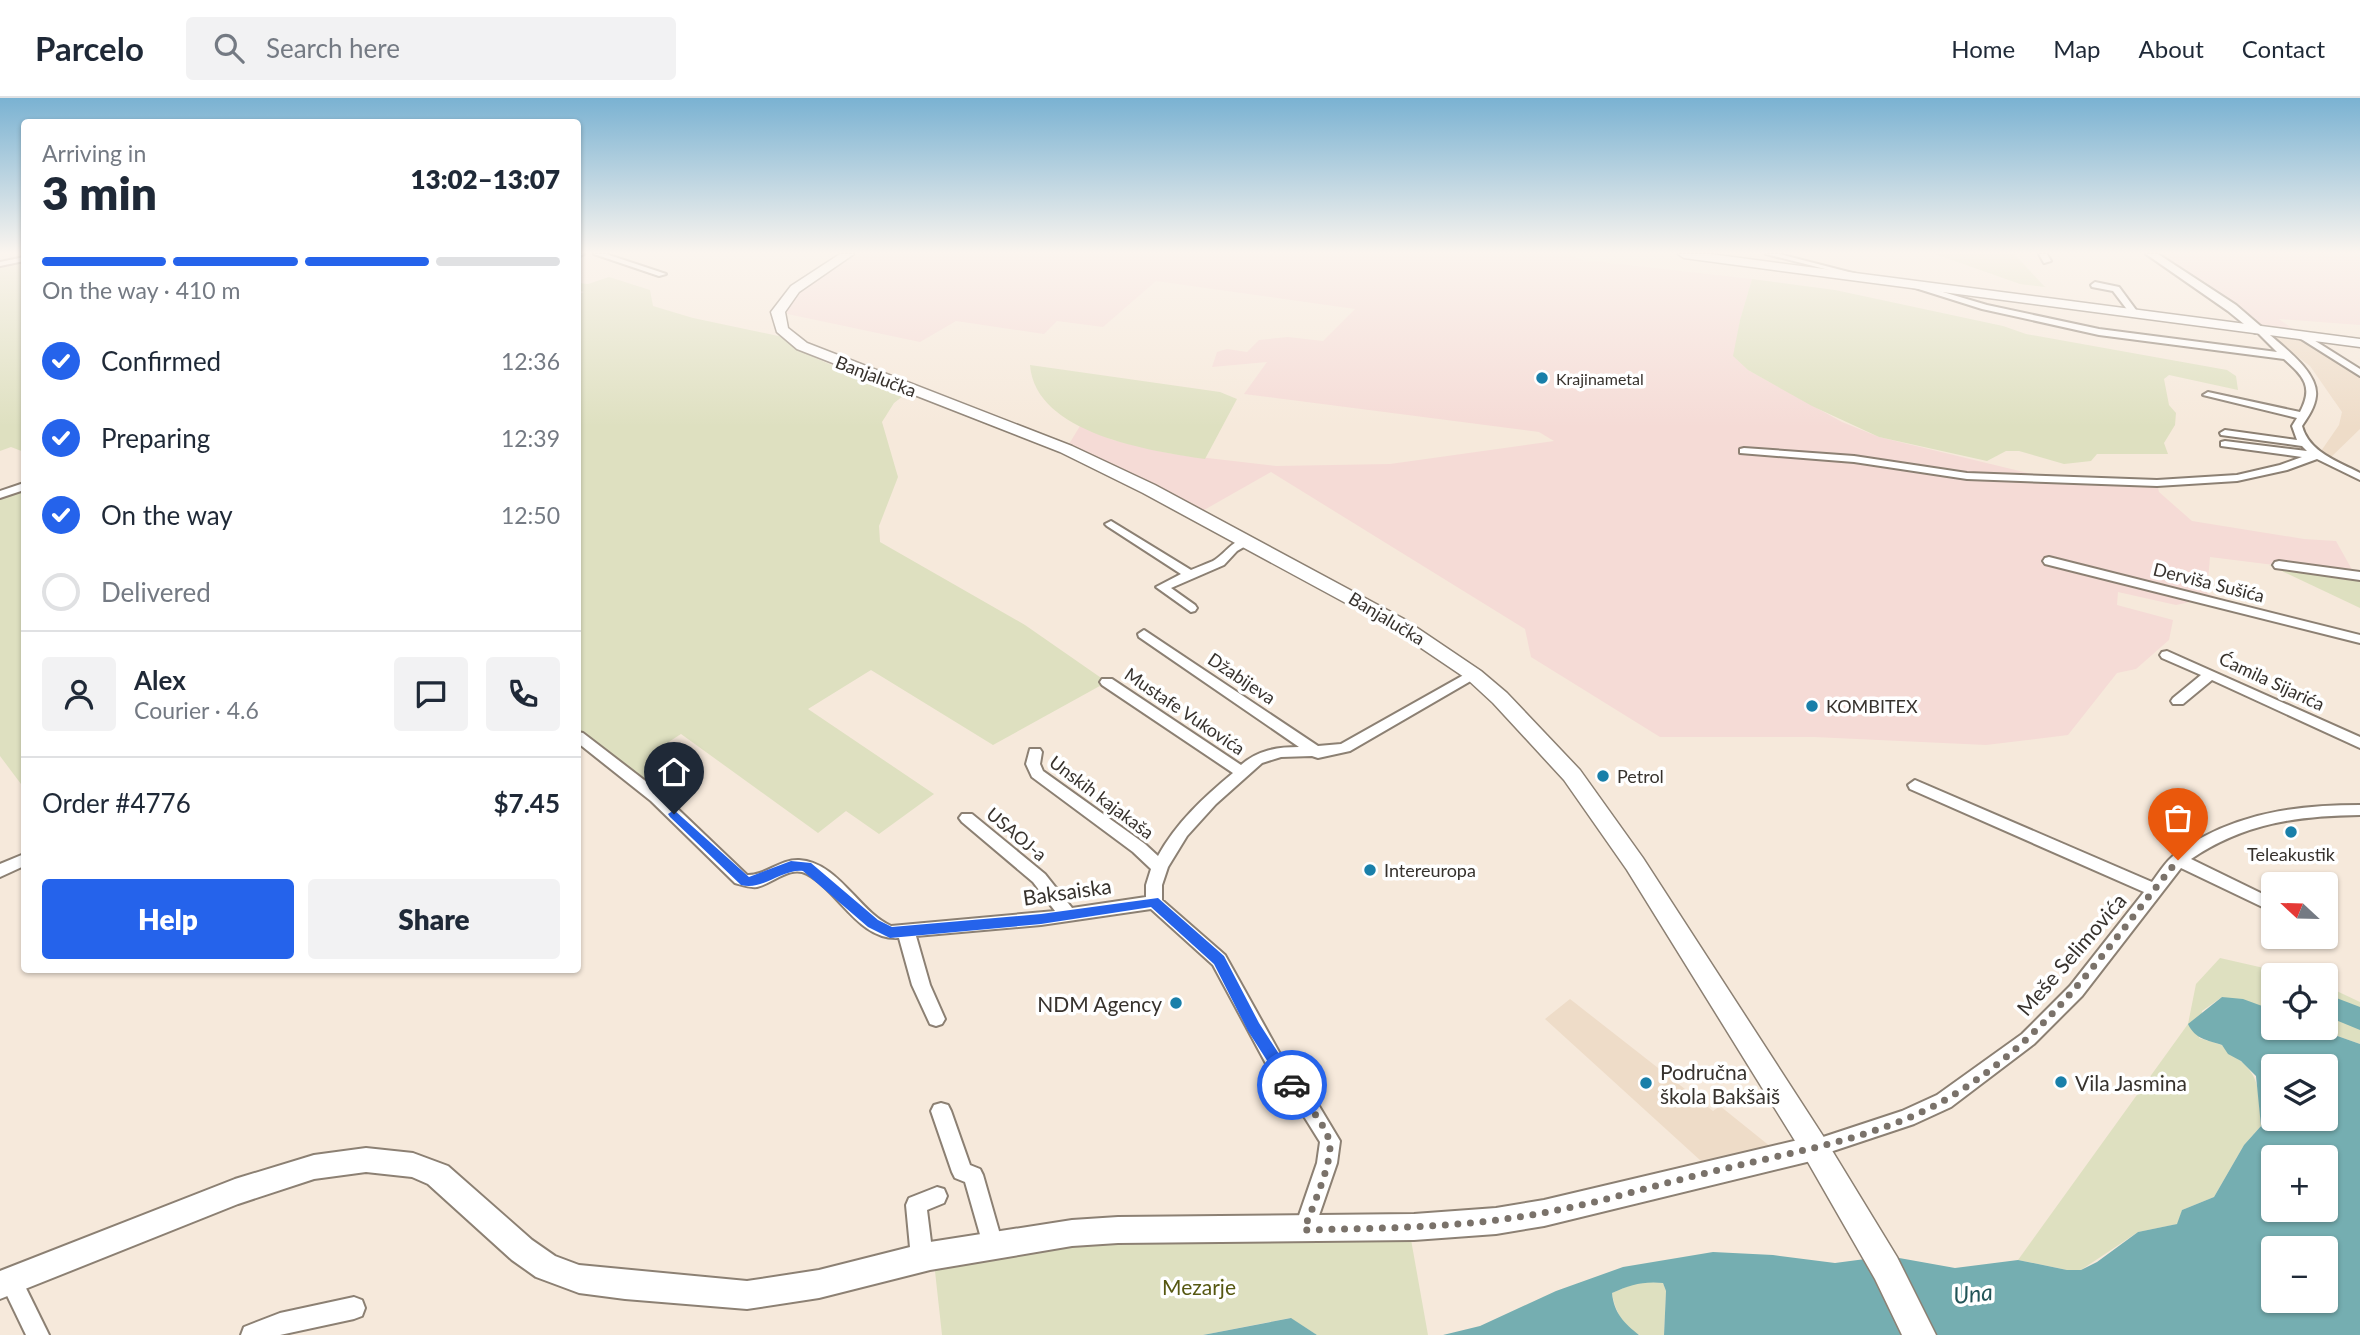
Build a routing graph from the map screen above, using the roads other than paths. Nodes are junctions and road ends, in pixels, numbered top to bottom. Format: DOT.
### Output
graph roads {
  1 [pos="778,312"];
  2 [pos="2007,312"];
  3 [pos="2118,312"];
  4 [pos="2237,312"];
  5 [pos="2135,314"];
  6 [pos="2259,330"];
  7 [pos="2301,335"];
  8 [pos="2360,343"];
  9 [pos="2286,356"];
  10 [pos="2360,373"];
  11 [pos="2208,395"];
  12 [pos="2303,416"];
  13 [pos="2306,444"];
  14 [pos="1744,452"];
  15 [pos="2317,455"];
  16 [pos="2360,477"];
  17 [pos="21,487"];
  18 [pos="0,495"];
  19 [pos="1111,524"];
  20 [pos="1248,541"];
  21 [pos="2049,561"];
  22 [pos="2279,565"];
  23 [pos="1190,575"];
  24 [pos="2360,576"];
  25 [pos="1191,608"];
  26 [pos="1144,634"];
  27 [pos="2360,639"];
  28 [pos="2167,655"];
  29 [pos="2211,674"];
  30 [pos="1474,675"];
  31 [pos="1107,682"];
  32 [pos="2178,701"];
  33 [pos="581,738"];
  34 [pos="2360,743"];
  35 [pos="1035,752"];
  36 [pos="1318,753"];
  37 [pos="1242,772"];
  38 [pos="1915,785"];
  39 [pos="2360,810"];
  40 [pos="967,818"];
  41 [pos="2178,860"];
  42 [pos="21,861"];
  43 [pos="1160,868"];
  44 [pos="0,871"];
  45 [pos="2154,890"];
  46 [pos="2261,900"];
  47 [pos="1154,902"];
  48 [pos="1068,915"];
  49 [pos="906,932"];
  50 [pos="936,1019"];
  51 [pos="941,1111"];
  52 [pos="1815,1148"];
  53 [pos="937,1196"];
  54 [pos="1304,1230"];
  55 [pos="993,1245"];
  56 [pos="922,1258"];
  57 [pos="6,1283"];
  58 [pos="354,1308"];
  59 [pos="38,1335"];
  60 [pos="251,1335"];
  61 [pos="1919,1335"];
  1 -- 20 [label="main road, Banjalučka"];
  2 -- 9 [label="street"];
  3 -- 5 [label="main road"];
  4 -- 6 [label="street"];
  5 -- 6 [label="main road"];
  6 -- 7 [label="main road"];
  6 -- 9 [label="street"];
  7 -- 8 [label="main road"];
  7 -- 10 [label="street"];
  9 -- 12 [label="street"];
  11 -- 12 [label="street"];
  12 -- 13 [label="street"];
  13 -- 15 [label="street"];
  13 -- 15 [label="street"];
  14 -- 15 [label="street"];
  15 -- 16 [label="street"];
  17 -- 18 [label="street"];
  19 -- 23 [label="street"];
  20 -- 23 [label="street"];
  20 -- 30 [label="main road, Banjalučka"];
  21 -- 27 [label="street, Derviša Sušića"];
  22 -- 24 [label="street"];
  23 -- 25 [label="street"];
  26 -- 36 [label="street, Džabijeva"];
  28 -- 29 [label="street, Ćamila Sijarića"];
  29 -- 32 [label="street"];
  29 -- 34 [label="street, Ćamila Sijarića"];
  30 -- 36 [label="street"];
  30 -- 52 [label="main road, Banjalučka"];
  31 -- 37 [label="street, Mustafe Vukovića"];
  33 -- 49 [label="street, Baksaiska"];
  35 -- 43 [label="street, Unskih kajakaša"];
  36 -- 37 [label="street"];
  37 -- 43 [label="street"];
  38 -- 45 [label="street"];
  39 -- 41 [label="street, Meše Selimovića"];
  40 -- 48 [label="street, USAOJ-a"];
  41 -- 45 [label="street, Meše Selimovića"];
  41 -- 46 [label="street"];
  42 -- 44 [label="street"];
  43 -- 47 [label="street"];
  45 -- 52 [label="street, Meše Selimovića"];
  47 -- 48 [label="street, Baksaiska"];
  47 -- 54 [label="street"];
  48 -- 49 [label="street, Baksaiska"];
  49 -- 50 [label="street"];
  51 -- 55 [label="street"];
  52 -- 54 [label="street"];
  52 -- 61 [label="main road, Banjalučka"];
  53 -- 56 [label="street"];
  54 -- 55 [label="street"];
  55 -- 56 [label="street"];
  56 -- 57 [label="street"];
  57 -- 59 [label="street"];
  58 -- 60 [label="street"];
}
